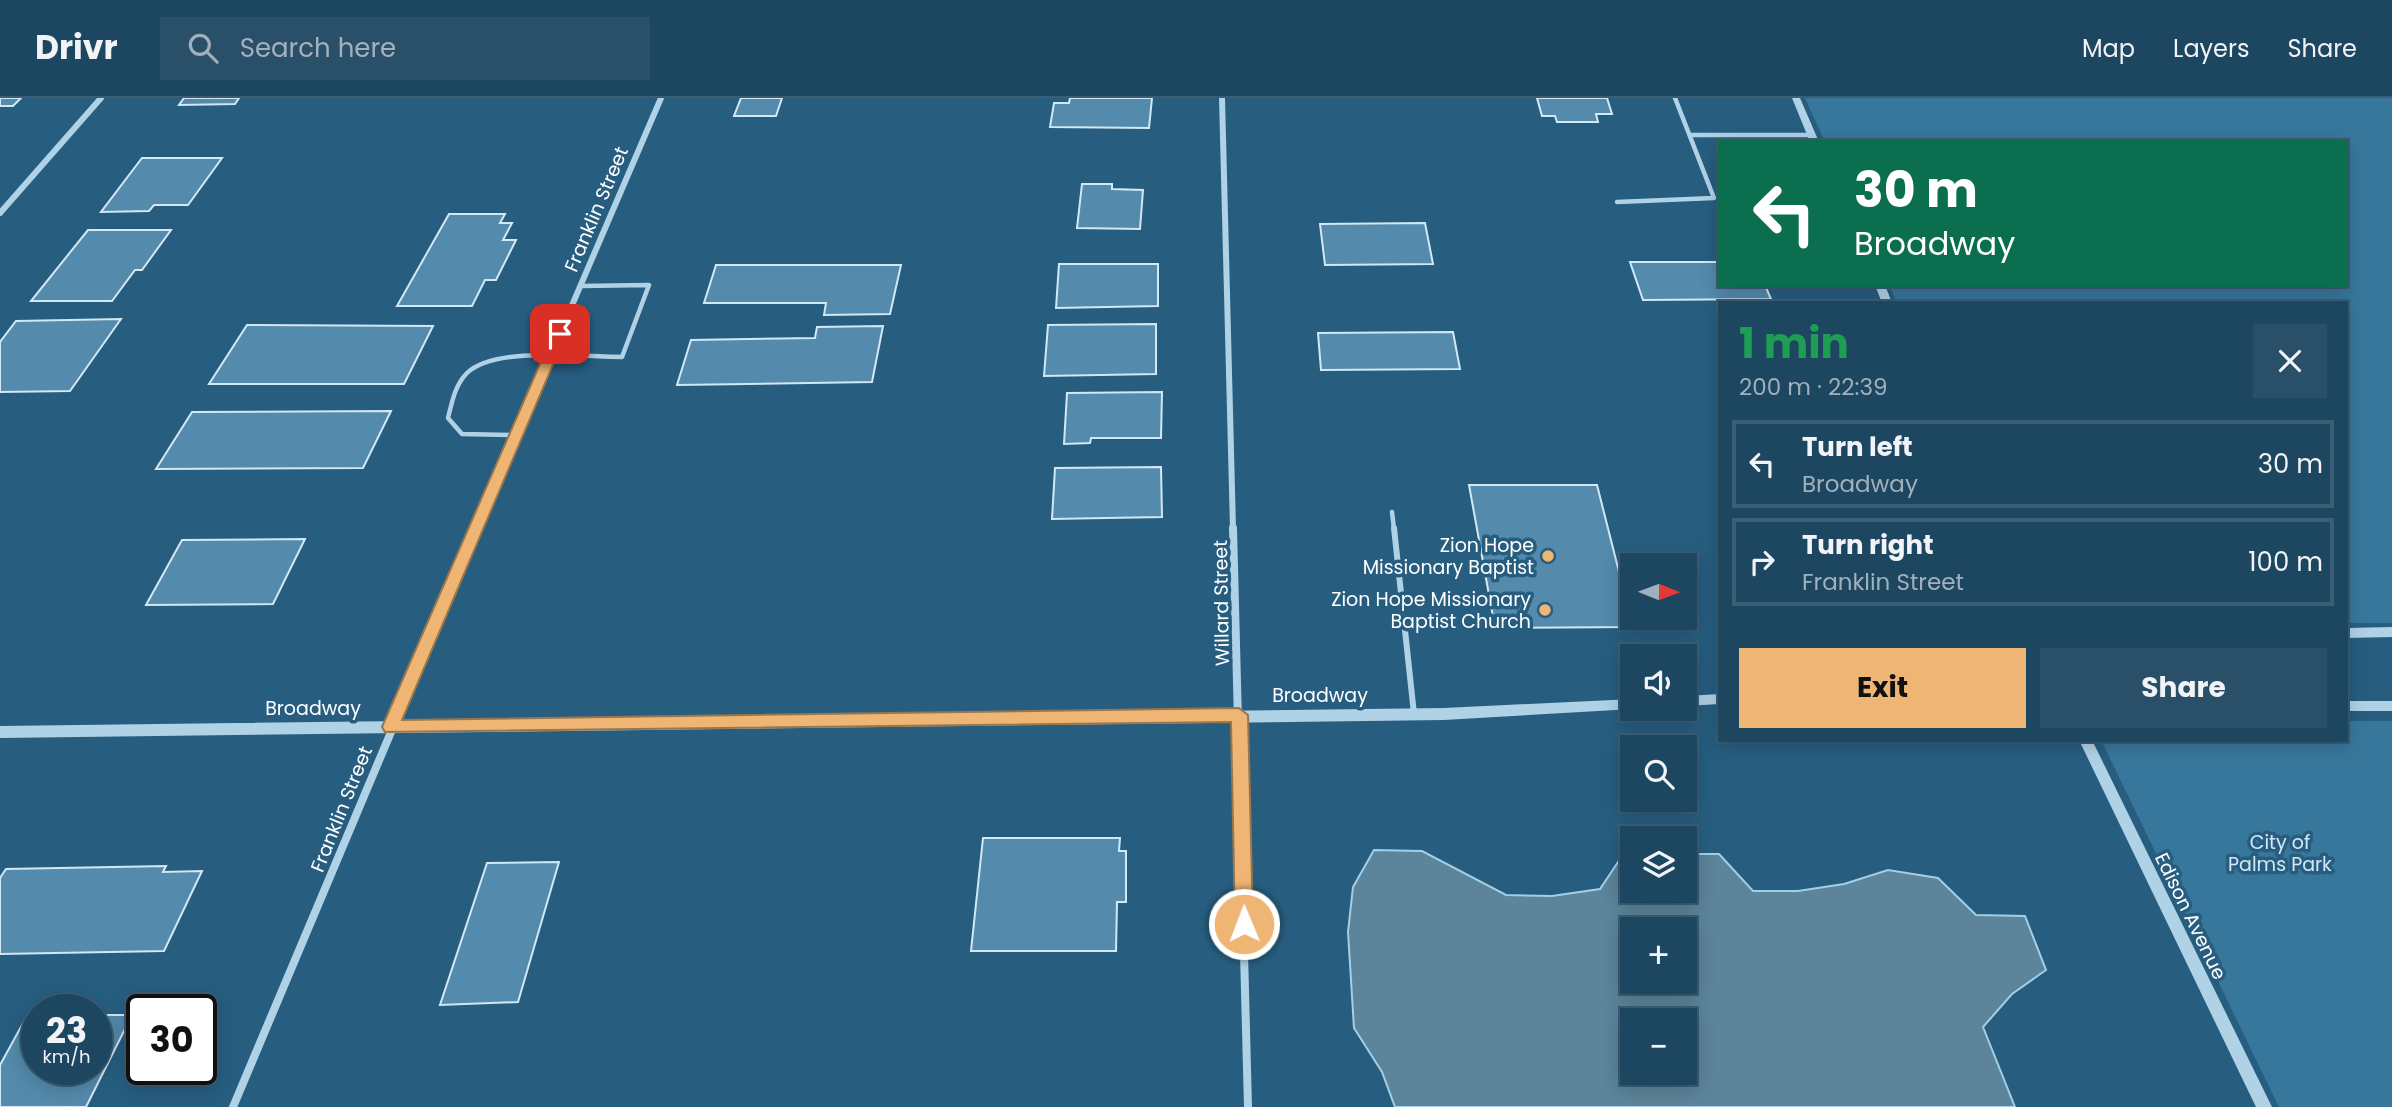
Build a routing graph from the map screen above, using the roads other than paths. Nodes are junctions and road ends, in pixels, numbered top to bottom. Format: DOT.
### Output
graph roads {
  1 [pos="101,98"];
  2 [pos="661,98"];
  3 [pos="1222,98"];
  4 [pos="1675,98"];
  5 [pos="1796,98"];
  6 [pos="1690,135"];
  7 [pos="1814,138"];
  8 [pos="1618,202"];
  9 [pos="0,213"];
  10 [pos="580,286"];
  11 [pos="549,358"];
  12 [pos="516,435"];
  13 [pos="1392,512"];
  14 [pos="2392,632"];
  15 [pos="2348,633"];
  16 [pos="1718,699"];
  17 [pos="1697,700"];
  18 [pos="1620,705"];
  19 [pos="2348,706"];
  20 [pos="2392,706"];
  21 [pos="1414,714"];
  22 [pos="1239,715"];
  23 [pos="391,727"];
  24 [pos="0,732"];
  25 [pos="2086,742"];
  26 [pos="233,1107"];
  27 [pos="1248,1107"];
  28 [pos="2264,1107"];
  1 -- 9 [label="street"];
  2 -- 10 [label="street, Franklin Street"];
  3 -- 22 [label="street, Willard Street"];
  4 -- 6 [label="lane"];
  5 -- 7 [label="street"];
  6 -- 7 [label="lane"];
  6 -- 8 [label="lane"];
  10 -- 11 [label="street, Franklin Street"];
  10 -- 11 [label="lane"];
  11 -- 12 [label="street, Franklin Street"];
  11 -- 12 [label="lane"];
  12 -- 23 [label="street, Franklin Street"];
  13 -- 21 [label="lane"];
  14 -- 15 [label="street"];
  16 -- 17 [label="street"];
  18 -- 21 [label="street, Broadway"];
  19 -- 20 [label="street"];
  21 -- 22 [label="street, Broadway"];
  22 -- 23 [label="street, Broadway"];
  22 -- 27 [label="street, Willard Street"];
  23 -- 24 [label="street, Broadway"];
  23 -- 26 [label="street, Franklin Street"];
  25 -- 28 [label="street, Edison Avenue"];
}
